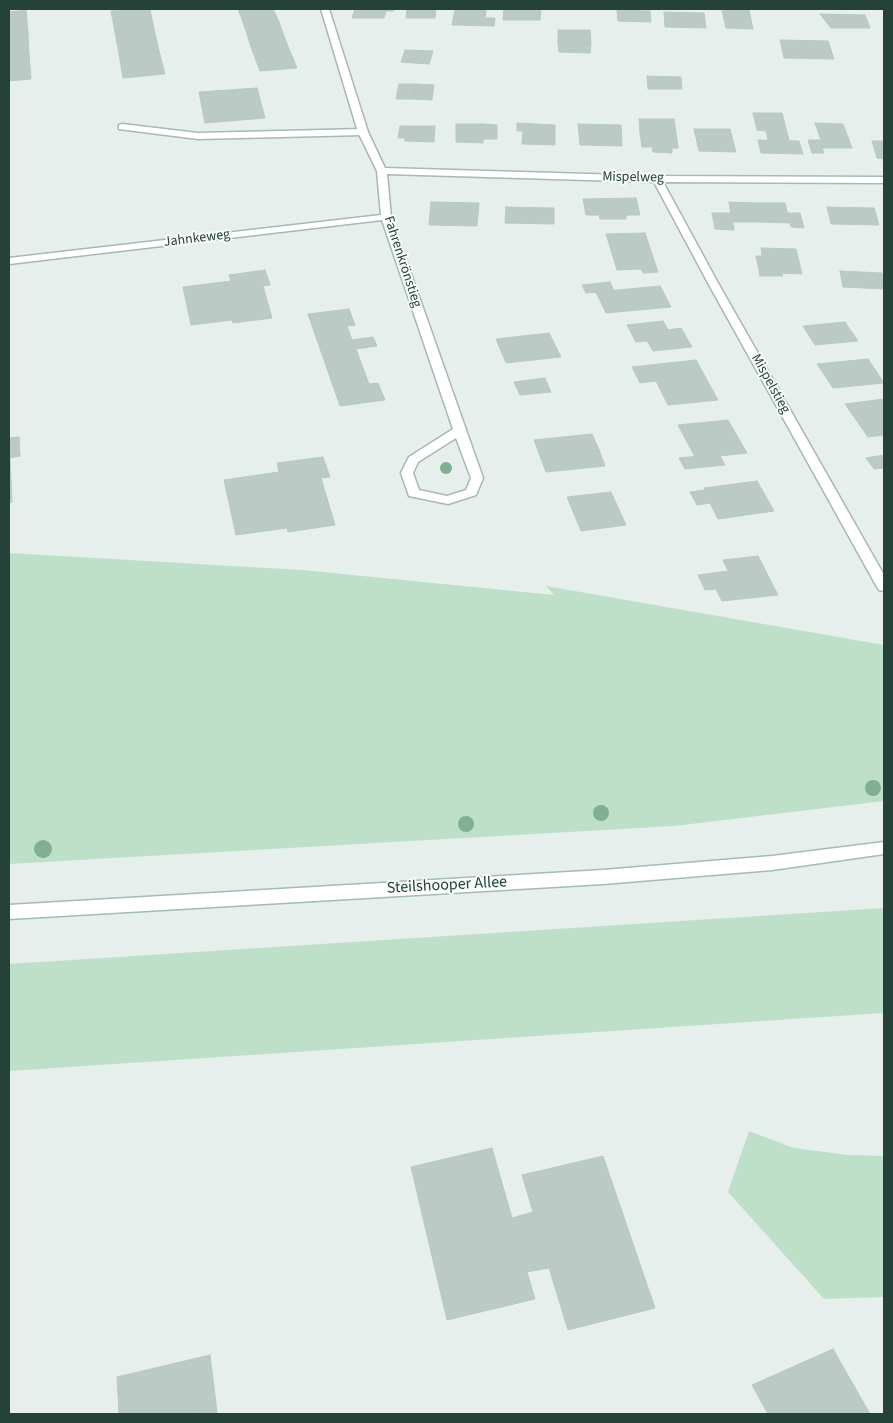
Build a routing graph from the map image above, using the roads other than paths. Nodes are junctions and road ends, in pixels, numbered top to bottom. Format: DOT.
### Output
graph roads {
  1 [pos="324,9"];
  2 [pos="122,127"];
  3 [pos="363,132"];
  4 [pos="382,172"];
  5 [pos="657,179"];
  6 [pos="884,180"];
  7 [pos="386,217"];
  8 [pos="9,261"];
  9 [pos="459,430"];
  10 [pos="882,579"];
  11 [pos="884,848"];
  12 [pos="9,912"];
  1 -- 3 [label="street, Fahrenkrönstieg"];
  2 -- 3 [label="street"];
  3 -- 4 [label="street, Fahrenkrönstieg"];
  4 -- 5 [label="street, Mispelweg"];
  4 -- 7 [label="street, Fahrenkrönstieg"];
  5 -- 6 [label="street, Mispelweg"];
  5 -- 10 [label="street, Mispelstieg"];
  7 -- 8 [label="street, Jahnkeweg"];
  7 -- 9 [label="street, Fahrenkrönstieg"];
  9 -- 9 [label="street, Fahrenkrönstieg"];
  11 -- 12 [label="street, Steilshooper Allee"];
}
